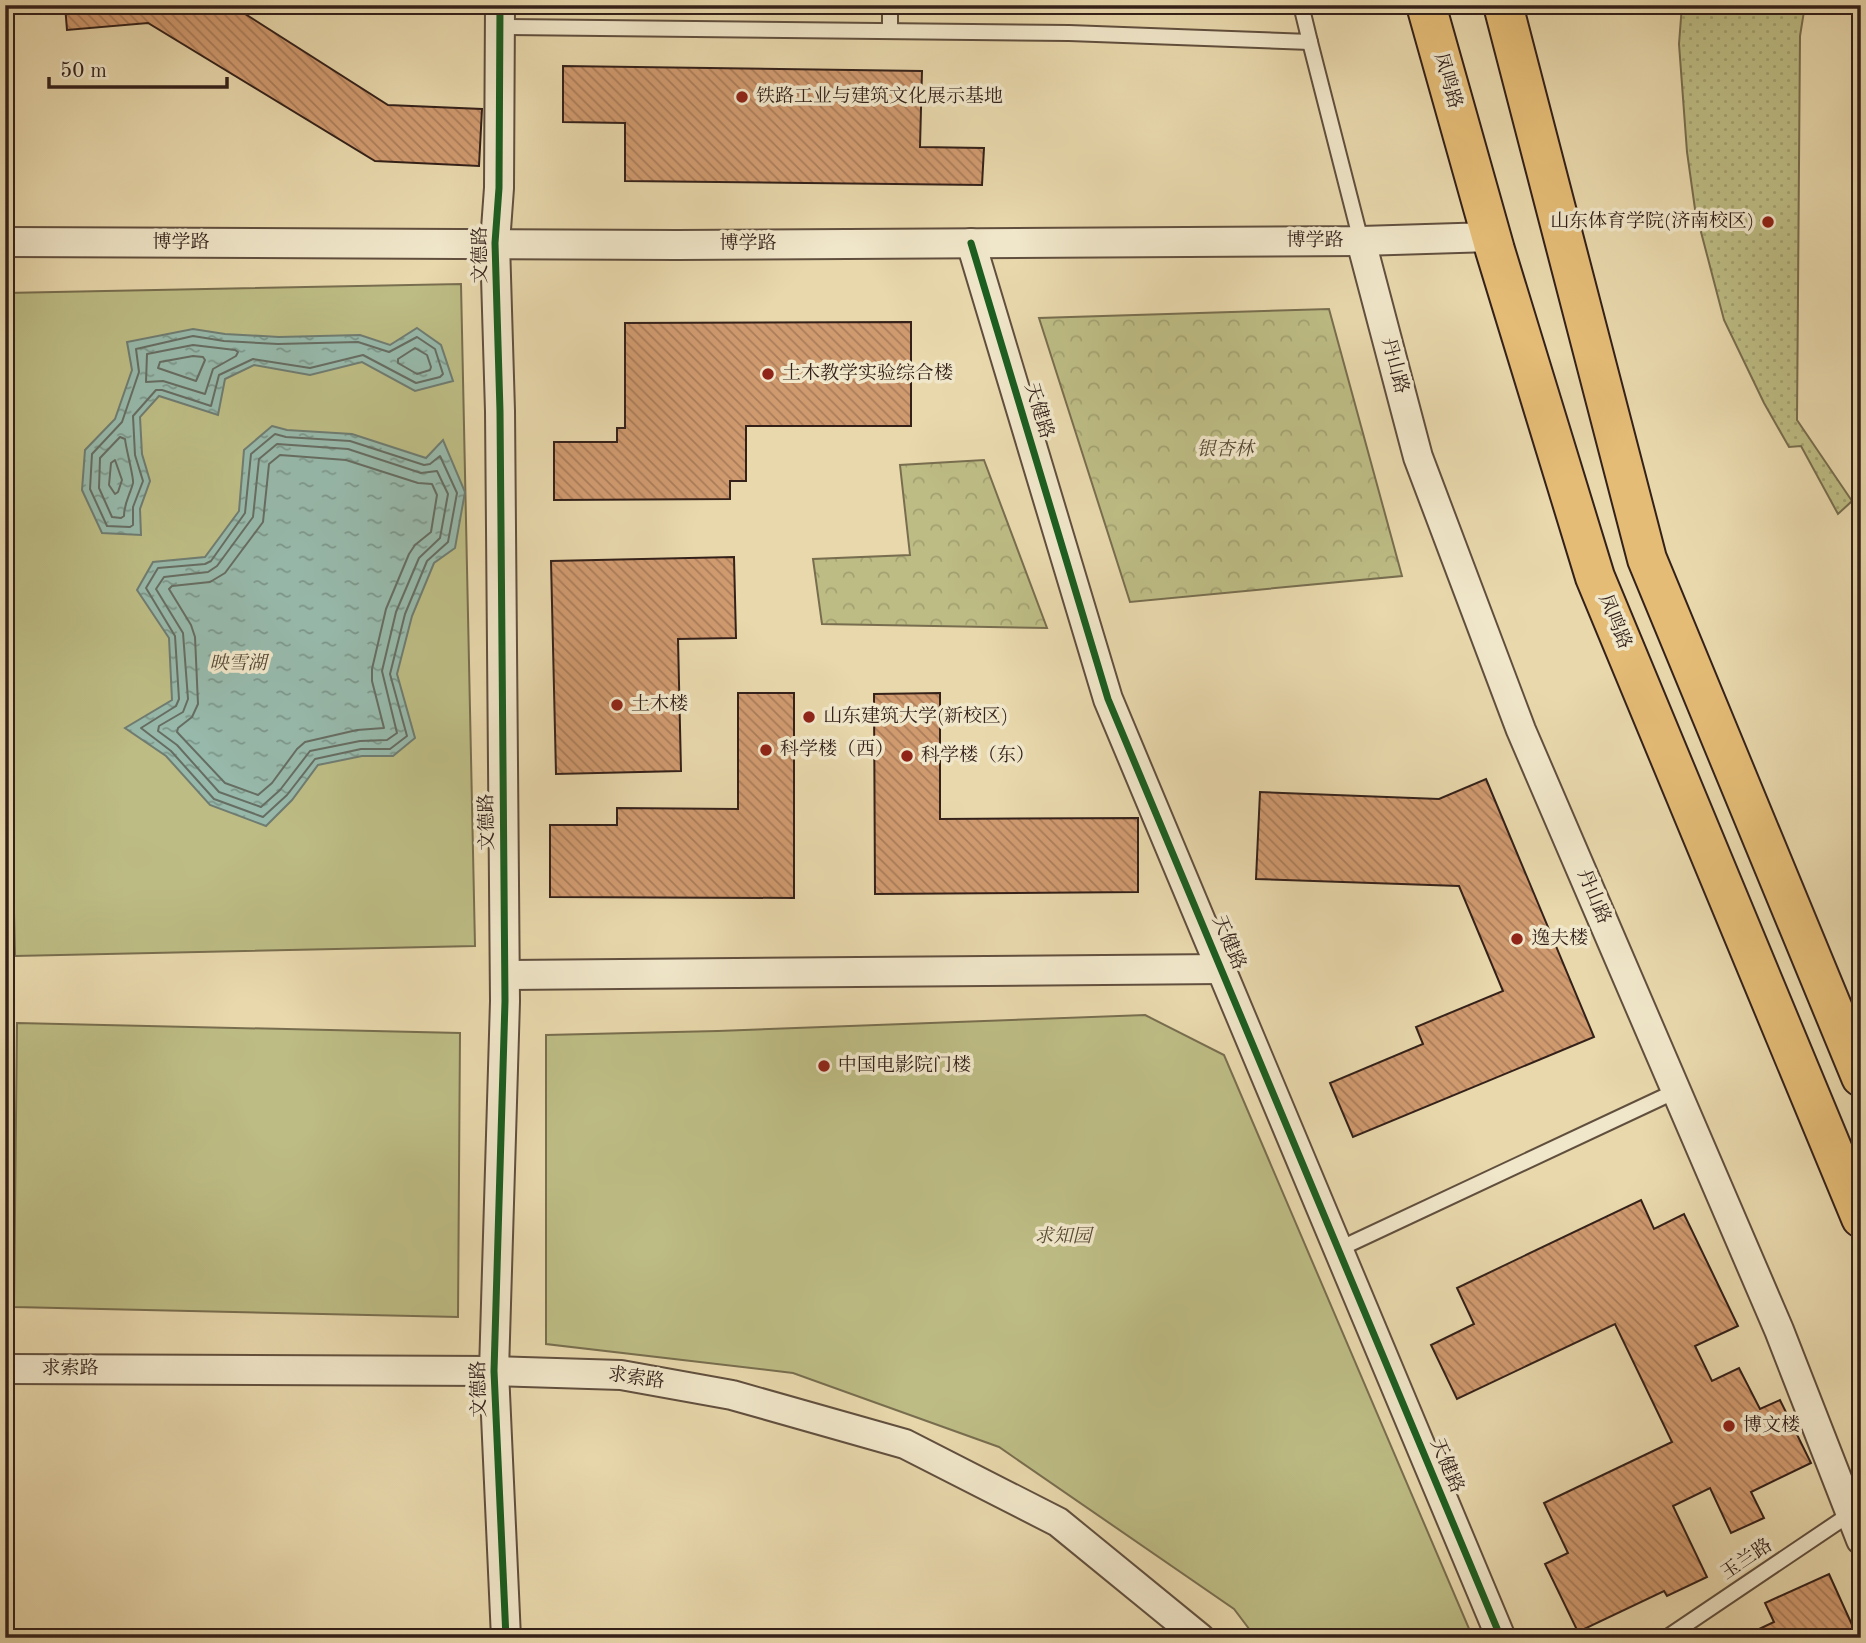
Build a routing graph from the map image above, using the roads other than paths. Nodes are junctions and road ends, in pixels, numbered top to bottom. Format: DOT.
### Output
graph roads {
  1 [pos="890,5"];
  2 [pos="1301,5"];
  3 [pos="1426,5"];
  4 [pos="1503,5"];
  5 [pos="500,16"];
  6 [pos="890,31"];
  7 [pos="1310,43"];
  8 [pos="1491,237"];
  9 [pos="1361,241"];
  10 [pos="5,242"];
  11 [pos="495,243"];
  12 [pos="971,243"];
  13 [pos="1222,970"];
  14 [pos="505,975"];
  15 [pos="1861,1077"];
  16 [pos="1676,1091"];
  17 [pos="1861,1218"];
  18 [pos="1339,1250"];
  19 [pos="5,1369"];
  20 [pos="494,1371"];
  21 [pos="1850,1514"];
  22 [pos="1861,1540"];
  23 [pos="506,1638"];
  24 [pos="1200,1638"];
  25 [pos="1501,1638"];
  26 [pos="1666,1638"];
  1 -- 6 [label="lane"];
  2 -- 7 [label="lane"];
  3 -- 8 [label="main road, 凤鸣路"];
  4 -- 15 [label="main road"];
  5 -- 6 [label="lane"];
  5 -- 11 [label="street, 文德路"];
  6 -- 7 [label="lane"];
  7 -- 9 [label="lane"];
  8 -- 9 [label="street, 博学路"];
  8 -- 17 [label="main road, 凤鸣路"];
  9 -- 12 [label="street, 博学路"];
  9 -- 16 [label="street, 丹山路"];
  10 -- 11 [label="street, 博学路"];
  11 -- 12 [label="street, 博学路"];
  11 -- 14 [label="street, 文德路"];
  12 -- 13 [label="street, 天健路"];
  13 -- 14 [label="street"];
  13 -- 18 [label="street, 天健路"];
  14 -- 20 [label="street, 文德路"];
  16 -- 18 [label="lane"];
  16 -- 21 [label="street, 丹山路"];
  18 -- 25 [label="street, 天健路"];
  19 -- 20 [label="street, 求索路"];
  20 -- 23 [label="street, 文德路"];
  20 -- 24 [label="street, 求索路"];
  21 -- 22 [label="street, 丹山路"];
  21 -- 26 [label="lane, 玉兰路"];
}
